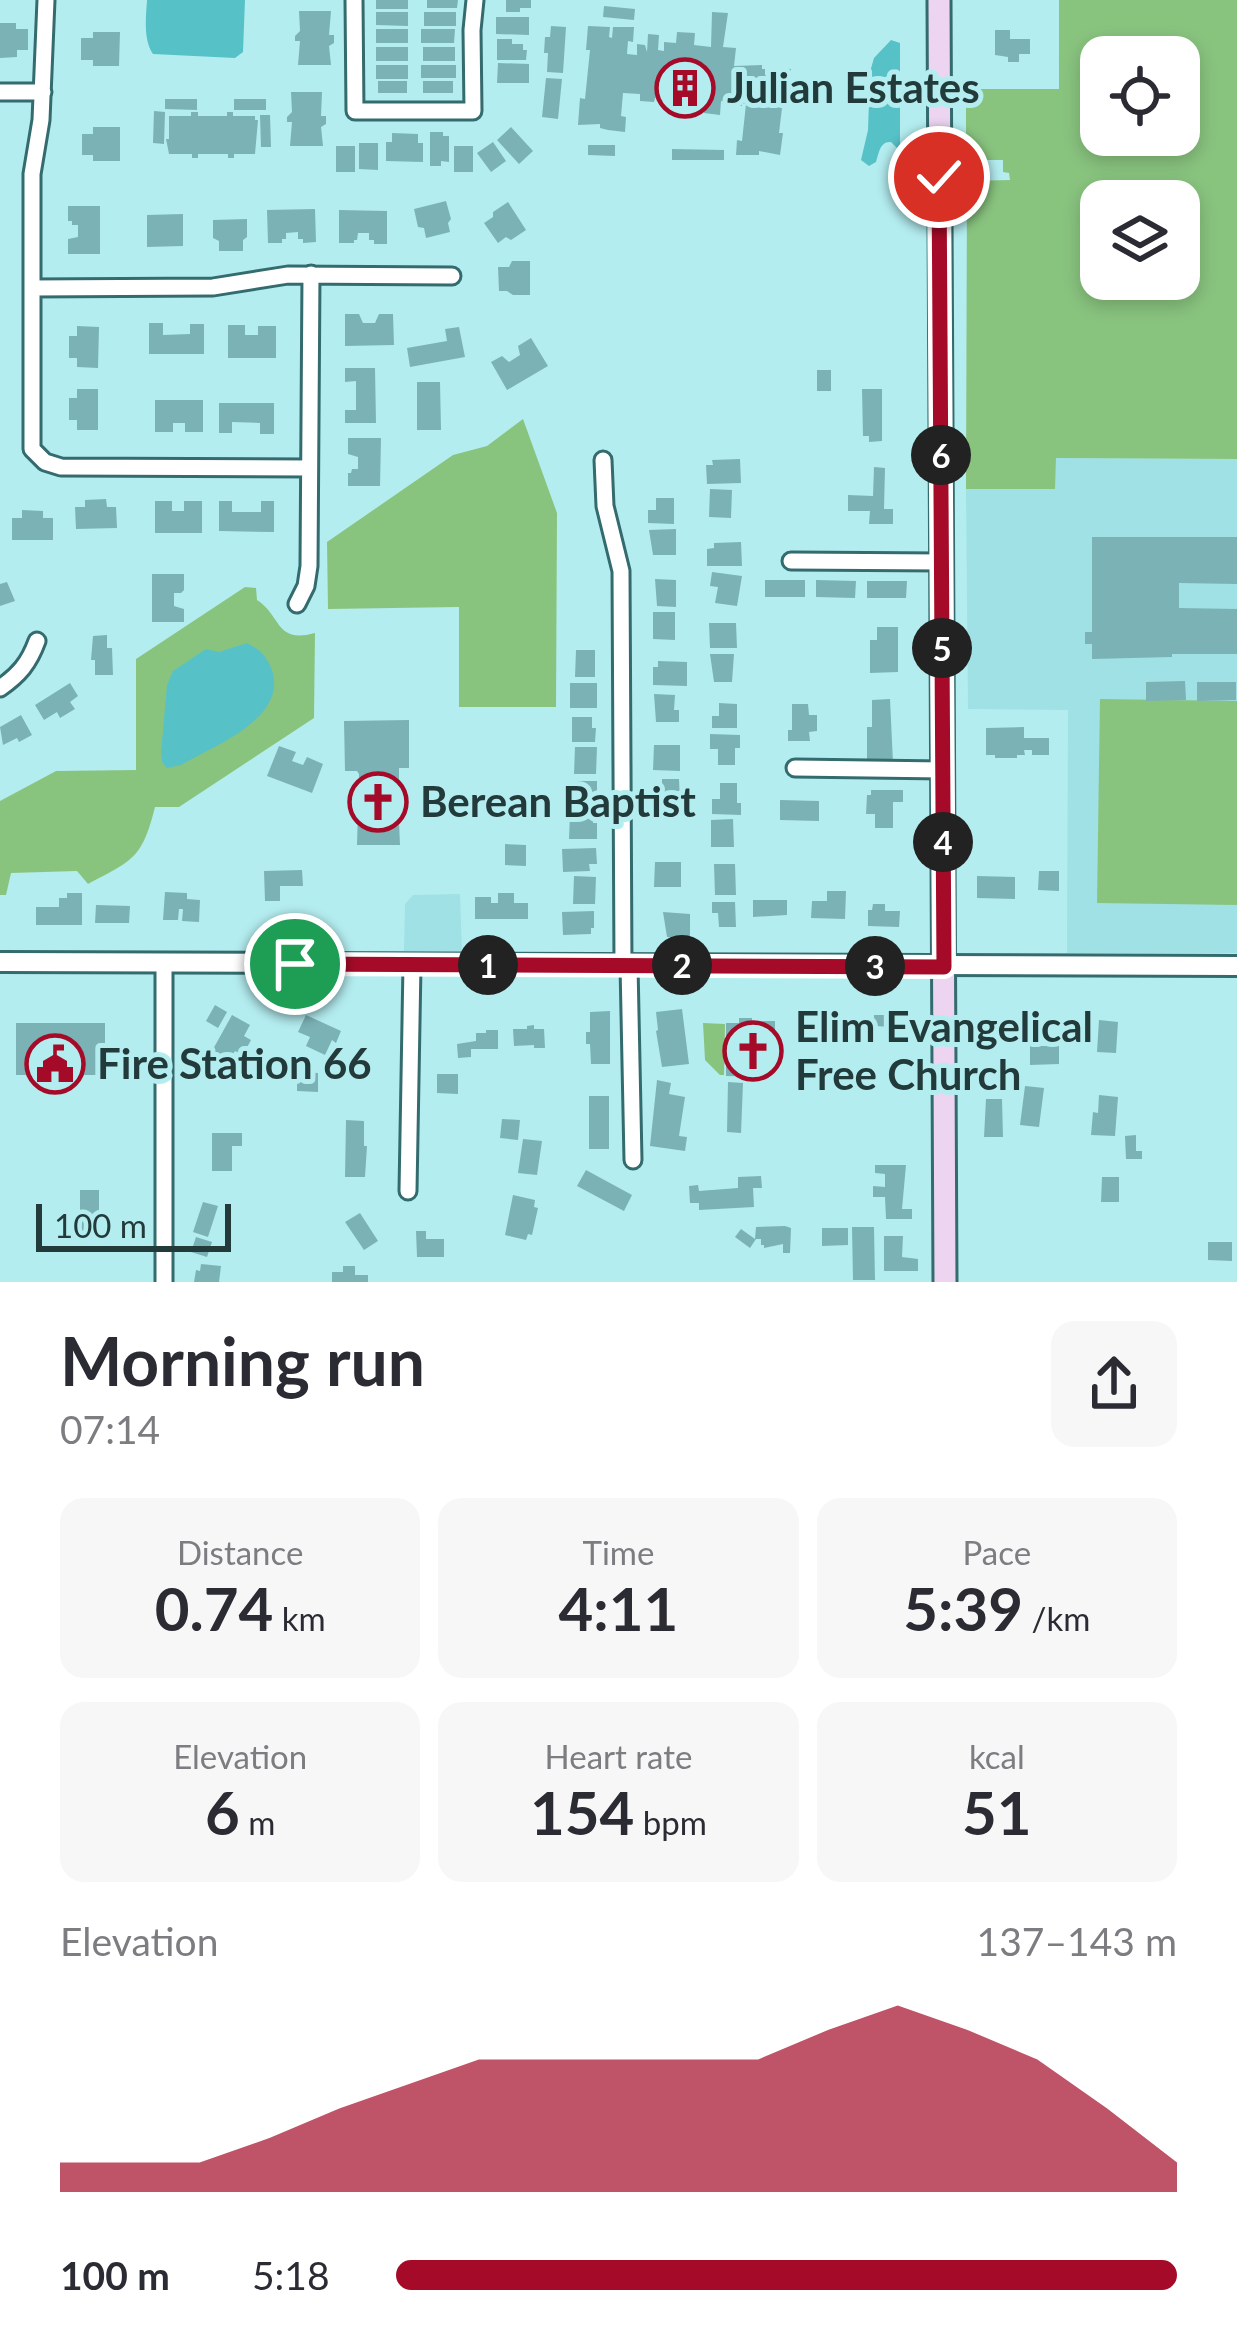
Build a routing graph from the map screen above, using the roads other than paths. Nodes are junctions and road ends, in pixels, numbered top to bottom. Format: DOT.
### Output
graph roads {
  1 [pos="46,0"];
  2 [pos="354,0"];
  3 [pos="476,0"];
  4 [pos="938,0"];
  5 [pos="0,92"];
  6 [pos="43,92"];
  7 [pos="310,274"];
  8 [pos="452,276"];
  9 [pos="32,288"];
  10 [pos="603,460"];
  11 [pos="309,468"];
  12 [pos="791,561"];
  13 [pos="941,562"];
  14 [pos="297,604"];
  15 [pos="37,641"];
  16 [pos="0,688"];
  17 [pos="795,768"];
  18 [pos="943,770"];
  19 [pos="0,962"];
  20 [pos="164,962"];
  21 [pos="412,965"];
  22 [pos="626,965"];
  23 [pos="1237,966"];
  24 [pos="944,967"];
  25 [pos="633,1160"];
  26 [pos="408,1191"];
  27 [pos="164,1282"];
  28 [pos="945,1282"];
  1 -- 6 [label="street"];
  2 -- 3 [label="street"];
  4 -- 13 [label="main road"];
  5 -- 6 [label="street"];
  6 -- 9 [label="street"];
  7 -- 8 [label="street"];
  7 -- 9 [label="street"];
  7 -- 11 [label="street"];
  9 -- 11 [label="street"];
  10 -- 22 [label="street"];
  11 -- 14 [label="street"];
  12 -- 13 [label="street"];
  13 -- 18 [label="main road"];
  15 -- 16 [label="street"];
  17 -- 18 [label="street"];
  18 -- 24 [label="main road"];
  19 -- 20 [label="street"];
  20 -- 21 [label="street"];
  20 -- 27 [label="street"];
  21 -- 22 [label="street"];
  21 -- 26 [label="street"];
  22 -- 24 [label="street"];
  22 -- 25 [label="street"];
  23 -- 24 [label="street"];
  24 -- 28 [label="main road"];
}
